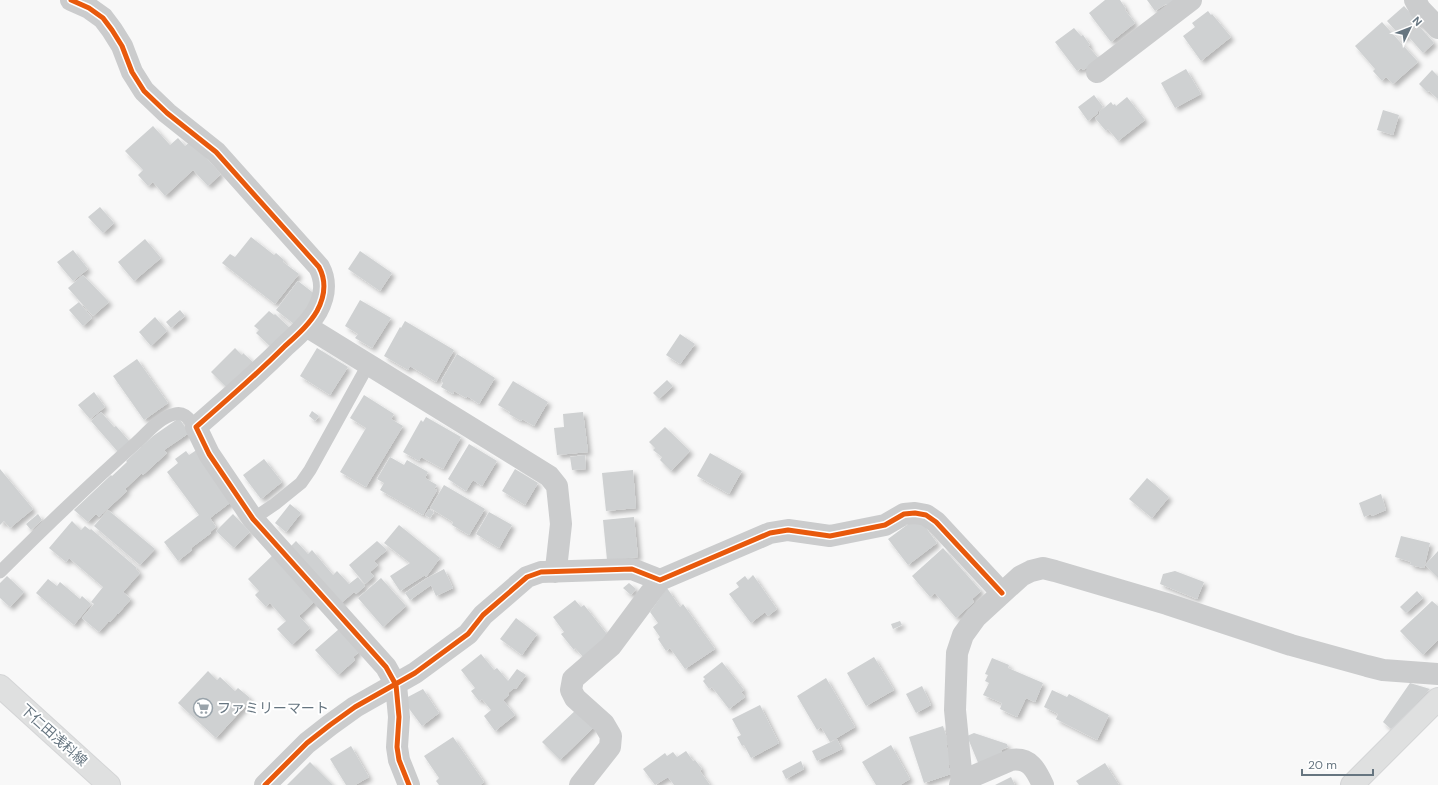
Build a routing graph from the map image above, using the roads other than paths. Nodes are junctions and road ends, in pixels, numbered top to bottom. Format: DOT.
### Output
graph roads {
  1 [pos="72,0"];
  2 [pos="1191,0"];
  3 [pos="1415,0"];
  4 [pos="1438,28"];
  5 [pos="1097,72"];
  6 [pos="306,326"];
  7 [pos="368,365"];
  8 [pos="196,427"];
  9 [pos="253,519"];
  10 [pos="0,572"];
  11 [pos="555,572"];
  12 [pos="660,580"];
  13 [pos="1002,593"];
  14 [pos="1438,674"];
  15 [pos="396,685"];
  16 [pos="0,686"];
  17 [pos="1438,699"];
  18 [pos="961,783"];
  19 [pos="109,785"];
  20 [pos="265,785"];
  21 [pos="409,785"];
  22 [pos="580,785"];
  23 [pos="1042,785"];
  24 [pos="1352,785"];
  1 -- 6 [label="street"];
  2 -- 5 [label="street"];
  3 -- 4 [label="street"];
  6 -- 7 [label="street"];
  6 -- 8 [label="street"];
  7 -- 9 [label="lane"];
  7 -- 11 [label="street"];
  8 -- 9 [label="street"];
  8 -- 10 [label="lane"];
  9 -- 15 [label="street"];
  11 -- 12 [label="street"];
  11 -- 15 [label="street"];
  12 -- 13 [label="street"];
  12 -- 22 [label="street"];
  13 -- 14 [label="street"];
  13 -- 18 [label="street"];
  15 -- 20 [label="street"];
  15 -- 21 [label="street"];
  16 -- 19 [label="main road, 下仁田浅科線"];
  17 -- 24 [label="main road"];
  18 -- 23 [label="street"];
}
